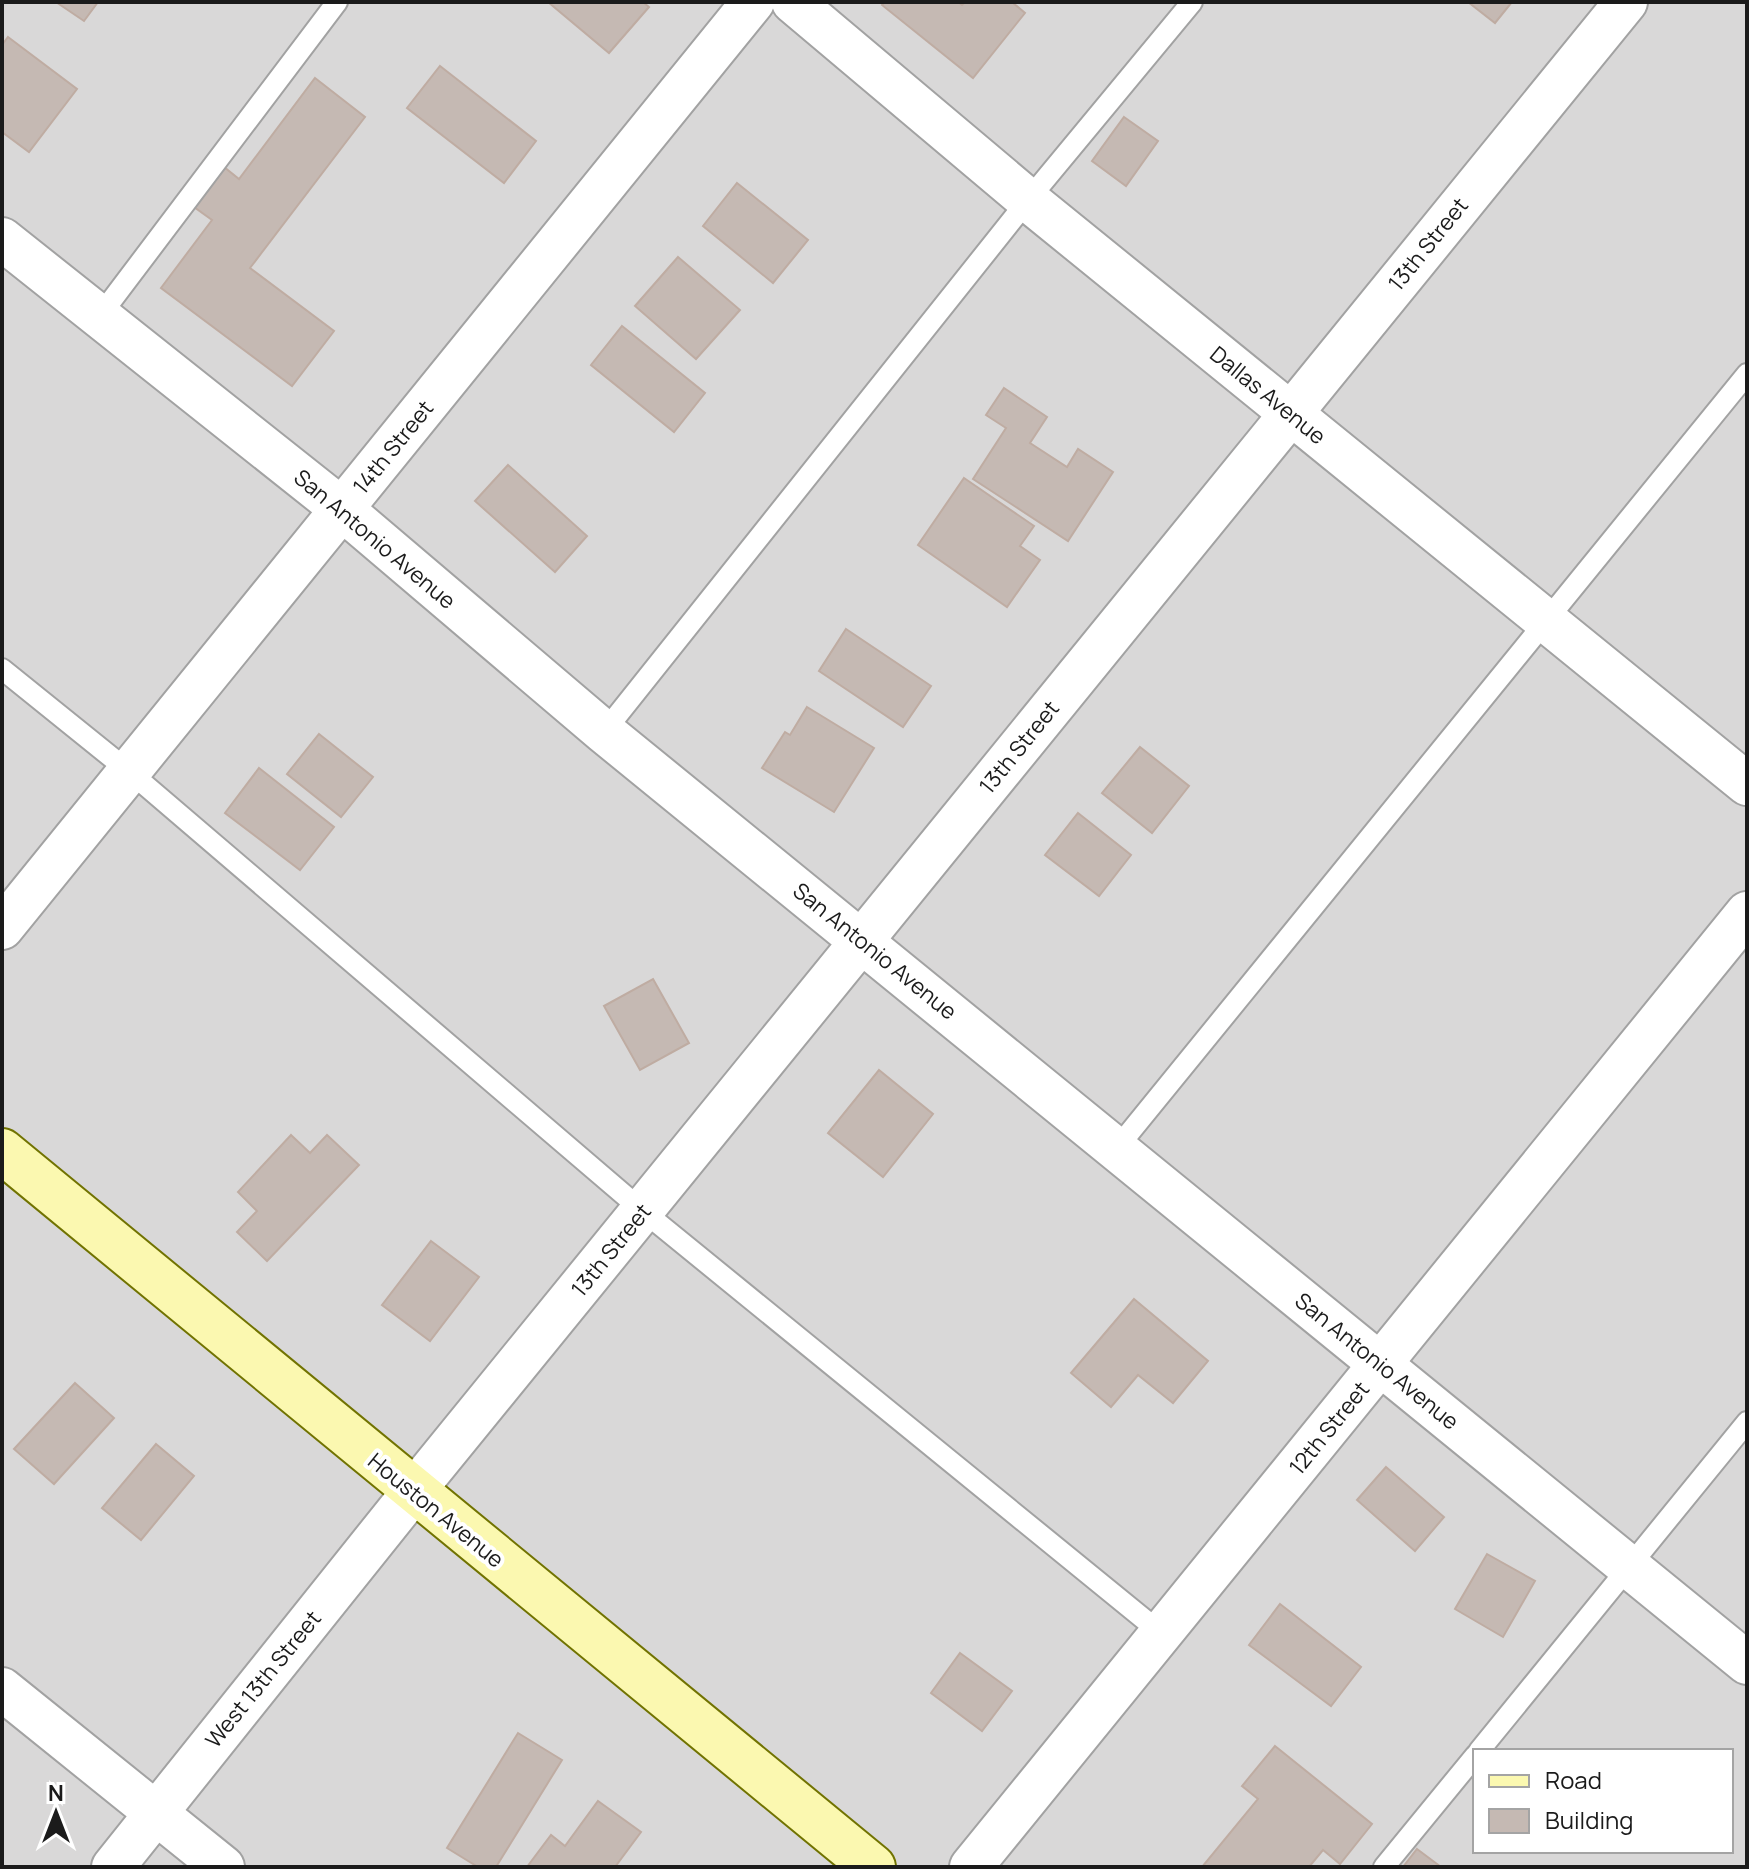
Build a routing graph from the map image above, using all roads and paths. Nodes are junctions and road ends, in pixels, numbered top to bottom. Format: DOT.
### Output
graph roads {
  1 [pos="337,2"];
  2 [pos="753,2"];
  3 [pos="793,2"];
  4 [pos="1192,2"];
  5 [pos="1626,2"];
  6 [pos="1028,200"];
  7 [pos="2,239"];
  8 [pos="99,317"];
  9 [pos="1747,374"];
  10 [pos="1290,413"];
  11 [pos="343,510"];
  12 [pos="1547,621"];
  13 [pos="2,669"];
  14 [pos="604,732"];
  15 [pos="131,773"];
  16 [pos="1747,784"];
  17 [pos="1747,913"];
  18 [pos="2,928"];
  19 [pos="863,940"];
  20 [pos="1117,1148"];
  21 [pos="2,1151"];
  22 [pos="643,1211"];
  23 [pos="1381,1364"];
  24 [pos="1747,1422"];
  25 [pos="413,1492"];
  26 [pos="1629,1567"];
  27 [pos="1161,1633"];
  28 [pos="1747,1663"];
  29 [pos="2,1689"];
  30 [pos="1481,1749"];
  31 [pos="1473,1758"];
  32 [pos="155,1813"];
  33 [pos="113,1867"];
  34 [pos="223,1867"];
  35 [pos="873,1867"];
  36 [pos="971,1867"];
  37 [pos="1384,1867"];
  1 -- 8 [label="lane"];
  2 -- 11 [label="street, 14th Street"];
  3 -- 6 [label="street, Dallas Avenue"];
  4 -- 6 [label="lane"];
  5 -- 10 [label="street, 13th Street"];
  6 -- 10 [label="street, Dallas Avenue"];
  6 -- 14 [label="lane"];
  7 -- 8 [label="street, San Antonio Avenue"];
  8 -- 11 [label="street, San Antonio Avenue"];
  9 -- 12 [label="lane"];
  10 -- 12 [label="street, Dallas Avenue"];
  10 -- 19 [label="street, 13th Street"];
  11 -- 14 [label="street, San Antonio Avenue"];
  11 -- 15 [label="street, 14th Street"];
  12 -- 16 [label="street, Dallas Avenue"];
  12 -- 20 [label="lane"];
  13 -- 15 [label="lane"];
  14 -- 19 [label="street, San Antonio Avenue"];
  15 -- 18 [label="street, 14th Street"];
  15 -- 22 [label="lane"];
  17 -- 23 [label="street, 12th Street"];
  19 -- 20 [label="street, San Antonio Avenue"];
  19 -- 22 [label="street, 13th Street"];
  20 -- 23 [label="street, San Antonio Avenue"];
  21 -- 25 [label="main road, Houston Avenue"];
  22 -- 25 [label="street, 13th Street"];
  22 -- 27 [label="lane"];
  23 -- 26 [label="street, San Antonio Avenue"];
  23 -- 27 [label="street, 12th Street"];
  24 -- 26 [label="lane"];
  25 -- 32 [label="street, West 13th Street"];
  25 -- 35 [label="main road, Houston Avenue"];
  26 -- 28 [label="street, San Antonio Avenue"];
  26 -- 30 [label="lane"];
  27 -- 36 [label="street, 12th Street"];
  29 -- 32 [label="street"];
  31 -- 37 [label="lane"];
  32 -- 33 [label="street, West 13th Street"];
  32 -- 34 [label="street"];
}
